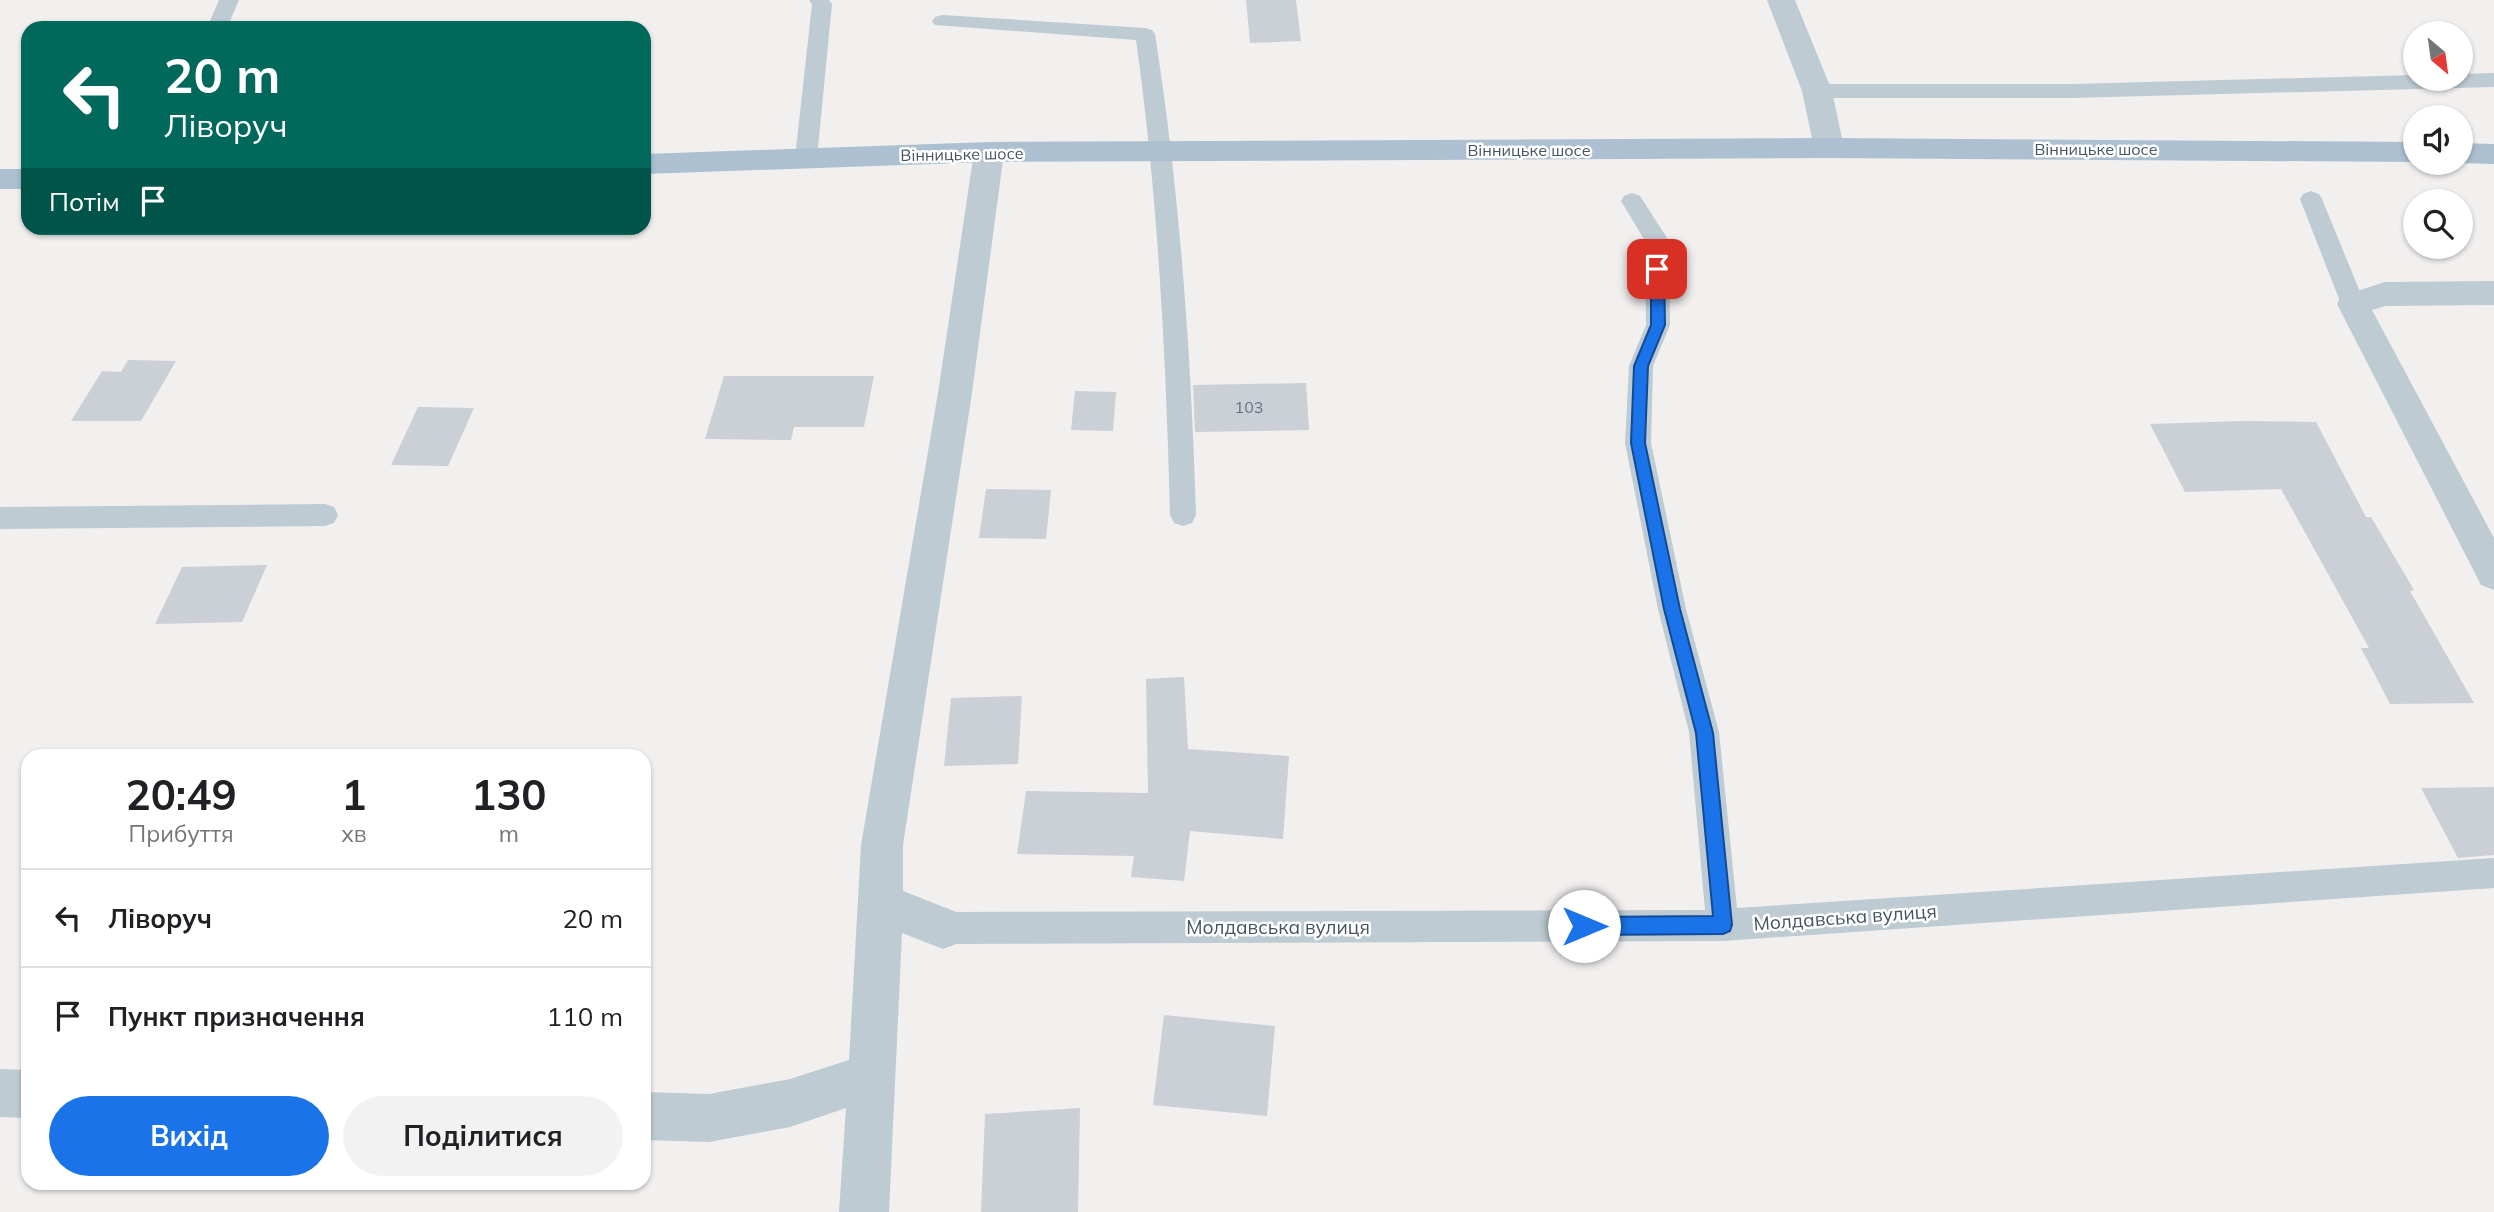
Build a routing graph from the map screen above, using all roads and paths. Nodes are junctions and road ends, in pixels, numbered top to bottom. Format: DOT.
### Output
graph roads {
  1 [pos="229,0"];
  2 [pos="819,0"];
  3 [pos="1782,0"];
  4 [pos="220,21"];
  5 [pos="942,21"];
  6 [pos="2494,80"];
  7 [pos="1817,91"];
  8 [pos="1829,148"];
  9 [pos="989,152"];
  10 [pos="1161,152"];
  11 [pos="2403,152"];
  12 [pos="2473,153"];
  13 [pos="2494,154"];
  14 [pos="806,158"];
  15 [pos="651,164"];
  16 [pos="21,179"];
  17 [pos="0,180"];
  18 [pos="2311,199"];
  19 [pos="1632,201"];
  20 [pos="2494,293"];
  21 [pos="2353,304"];
  22 [pos="325,515"];
  23 [pos="1183,515"];
  24 [pos="0,518"];
  25 [pos="2494,574"];
  26 [pos="2494,873"];
  27 [pos="881,903"];
  28 [pos="1723,925"];
  29 [pos="943,928"];
  30 [pos="878,947"];
  31 [pos="872,1076"];
  32 [pos="0,1093"];
  33 [pos="21,1094"];
  34 [pos="651,1116"];
  35 [pos="864,1212"];
  1 -- 4 [label="lane"];
  2 -- 14 [label="lane"];
  3 -- 7 [label="street"];
  5 -- 10 [label="lane"];
  6 -- 7 [label="lane"];
  7 -- 8 [label="street"];
  8 -- 10 [label="main road, Вінницьке шосе"];
  8 -- 11 [label="main road, Вінницьке шосе"];
  9 -- 10 [label="main road, Вінницьке шосе"];
  9 -- 14 [label="main road, Вінницьке шосе"];
  9 -- 27 [label="street"];
  10 -- 23 [label="lane"];
  12 -- 13 [label="main road"];
  14 -- 15 [label="main road, Вінницьке шосе"];
  16 -- 17 [label="main road"];
  18 -- 21 [label="lane"];
  19 -- 28 [label="lane"];
  20 -- 21 [label="street"];
  21 -- 25 [label="street"];
  22 -- 24 [label="lane"];
  26 -- 28 [label="lane, Молдавська вулиця"];
  27 -- 29 [label="street"];
  27 -- 30 [label="street"];
  28 -- 29 [label="lane, Молдавська вулиця"];
  29 -- 30 [label="street"];
  30 -- 31 [label="street"];
  31 -- 34 [label="street"];
  31 -- 35 [label="street"];
  32 -- 33 [label="street"];
}
